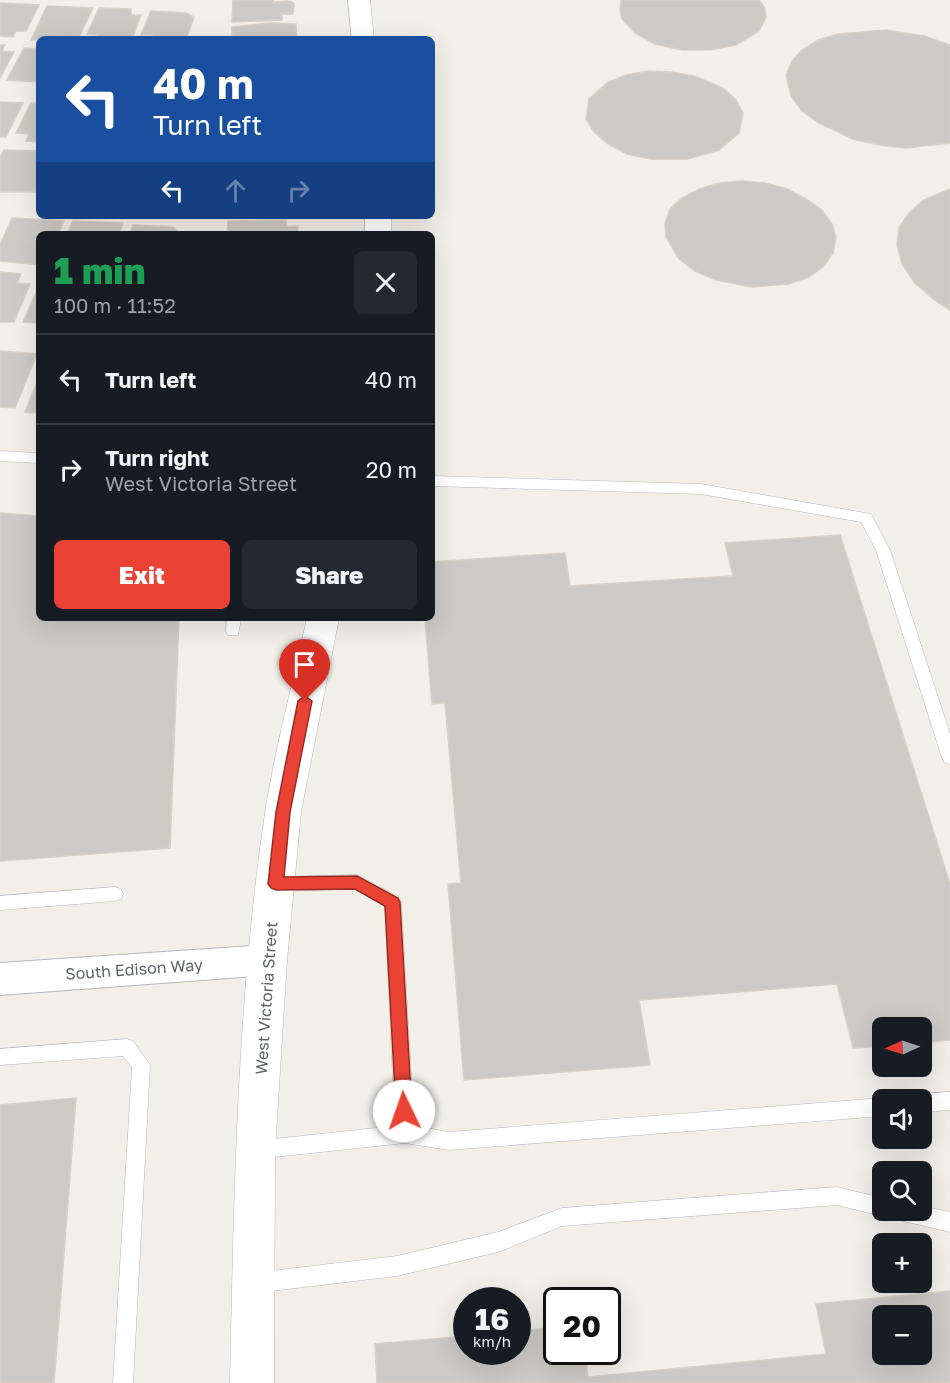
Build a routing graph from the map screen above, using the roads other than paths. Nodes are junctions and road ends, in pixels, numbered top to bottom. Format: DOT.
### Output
graph roads {
  1 [pos="359,0"];
  2 [pos="363,36"];
  3 [pos="0,456"];
  4 [pos="36,459"];
  5 [pos="435,481"];
  6 [pos="322,621"];
  7 [pos="950,758"];
  8 [pos="276,884"];
  9 [pos="115,894"];
  10 [pos="0,903"];
  11 [pos="268,960"];
  12 [pos="0,979"];
  13 [pos="0,1057"];
  14 [pos="950,1101"];
  15 [pos="932,1102"];
  16 [pos="872,1108"];
  17 [pos="405,1134"];
  18 [pos="255,1150"];
  19 [pos="872,1205"];
  20 [pos="932,1218"];
  21 [pos="950,1222"];
  22 [pos="254,1283"];
  23 [pos="123,1383"];
  24 [pos="252,1383"];
  1 -- 2 [label="street"];
  3 -- 4 [label="lane"];
  5 -- 7 [label="lane"];
  6 -- 8 [label="street, West Victoria Street"];
  8 -- 11 [label="street, West Victoria Street"];
  8 -- 17 [label="lane"];
  9 -- 10 [label="lane"];
  11 -- 12 [label="street, South Edison Way"];
  11 -- 18 [label="street, West Victoria Street"];
  13 -- 23 [label="lane"];
  14 -- 15 [label="lane"];
  16 -- 17 [label="lane"];
  17 -- 18 [label="lane"];
  18 -- 22 [label="street, West Victoria Street"];
  19 -- 22 [label="lane"];
  20 -- 21 [label="lane"];
  22 -- 24 [label="street, West Victoria Street"];
}
